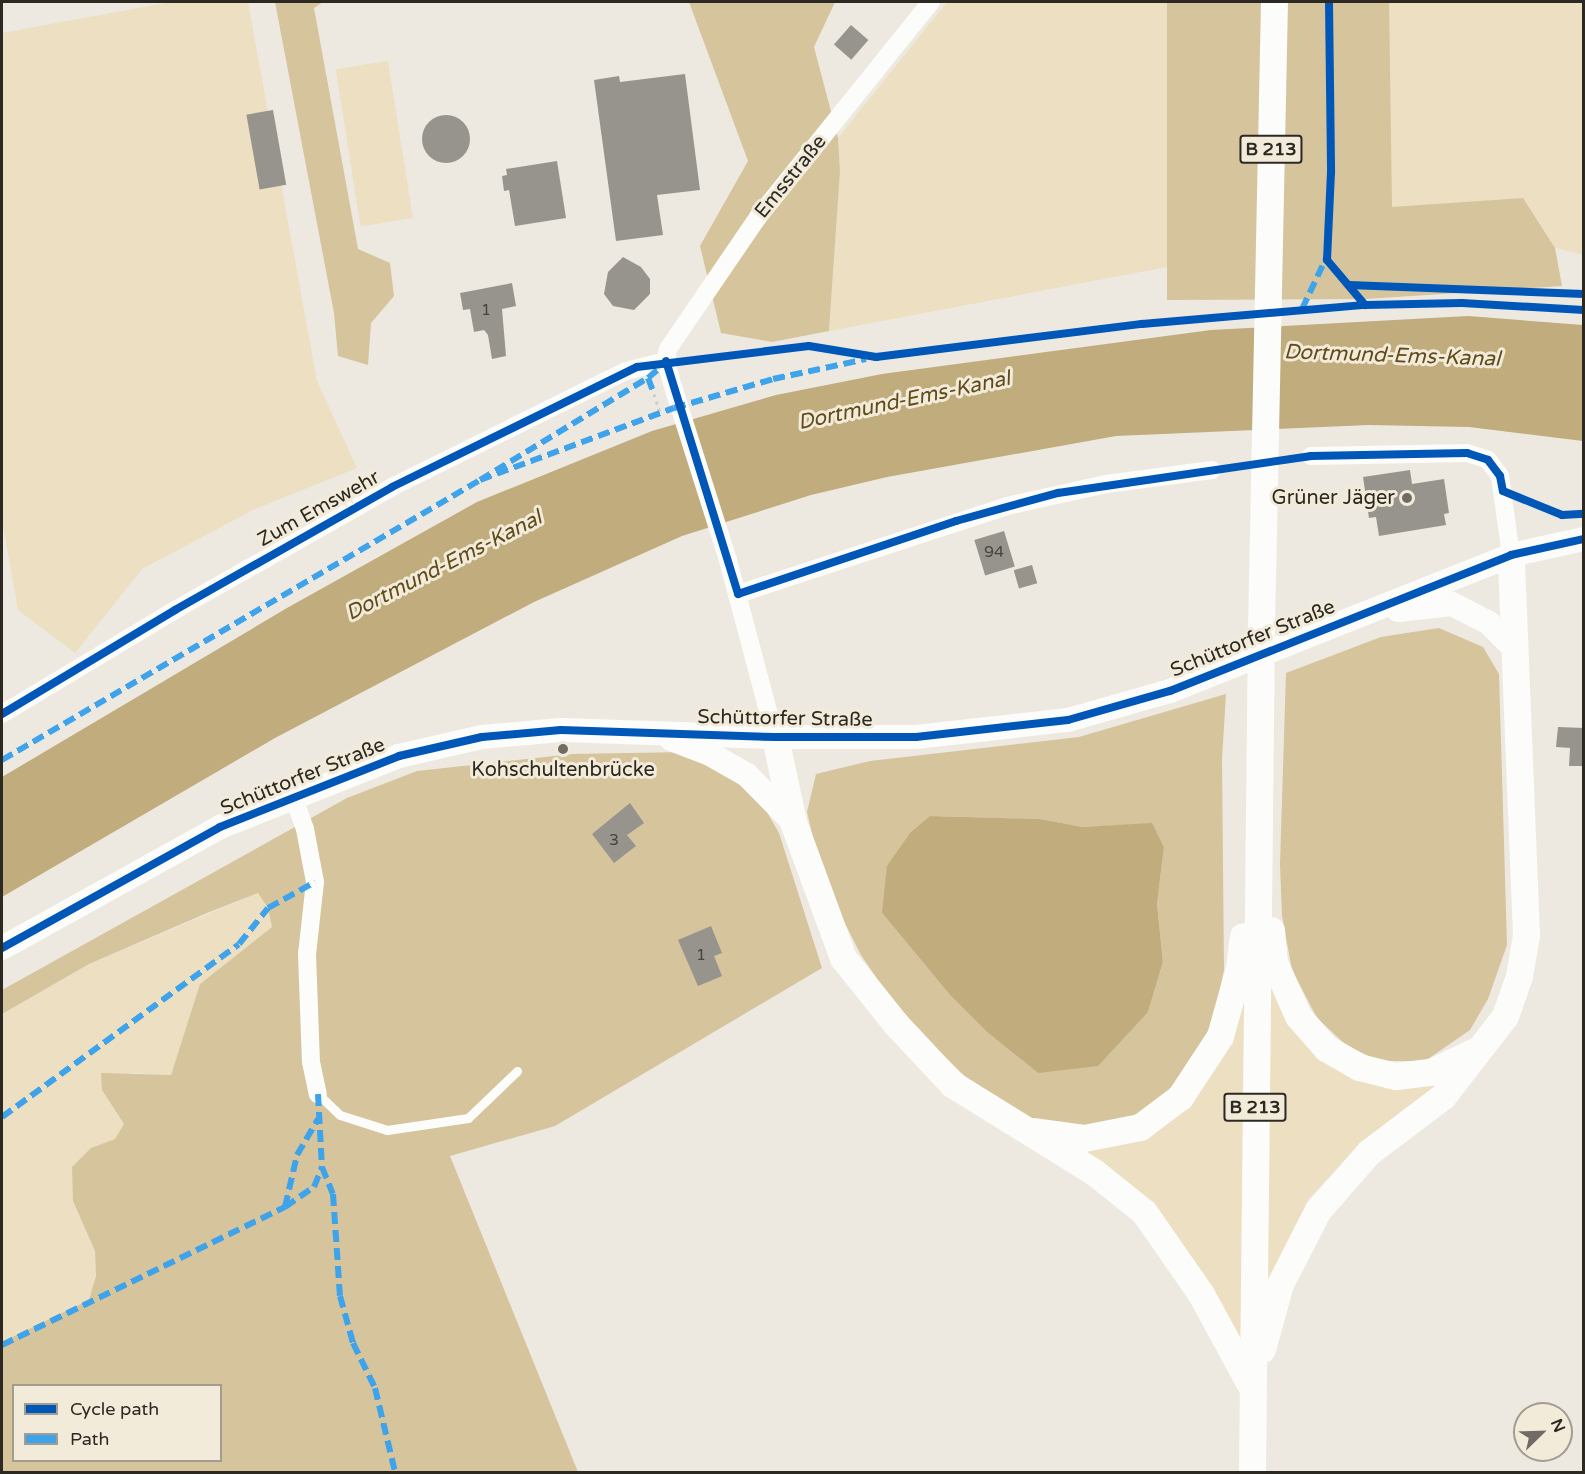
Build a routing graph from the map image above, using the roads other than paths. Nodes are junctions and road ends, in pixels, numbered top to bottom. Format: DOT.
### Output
graph roads {
  1 [pos="931,2"];
  2 [pos="1274,2"];
  3 [pos="666,361"];
  4 [pos="1311,456"];
  5 [pos="1212,470"];
  6 [pos="1584,539"];
  7 [pos="1511,555"];
  8 [pos="738,594"];
  9 [pos="1342,620"];
  10 [pos="1515,649"];
  11 [pos="2,714"];
  12 [pos="649,730"];
  13 [pos="775,737"];
  14 [pos="293,796"];
  15 [pos="793,822"];
  16 [pos="1258,827"];
  17 [pos="2,948"];
  18 [pos="1478,1049"];
  19 [pos="517,1071"];
  20 [pos="318,1094"];
  21 [pos="1022,1130"];
  22 [pos="1252,1387"];
  23 [pos="1252,1473"];
  1 -- 3 [label="street, Emsstraße"];
  2 -- 16 [label="main road, B 213"];
  3 -- 8 [label="street, Schüttorfer Straße"];
  3 -- 11 [label="street, Zum Emswehr"];
  4 -- 7 [label="street"];
  5 -- 8 [label="street"];
  6 -- 7 [label="main road, Schüttorfer Straße"];
  7 -- 9 [label="main road, Schüttorfer Straße"];
  7 -- 10 [label="main road"];
  8 -- 13 [label="street, Schüttorfer Straße"];
  9 -- 10 [label="main road"];
  9 -- 13 [label="main road, Schüttorfer Straße"];
  10 -- 18 [label="main road"];
  12 -- 13 [label="main road, Schüttorfer Straße"];
  12 -- 14 [label="main road, Schüttorfer Straße"];
  12 -- 15 [label="main road"];
  13 -- 15 [label="main road"];
  14 -- 17 [label="main road, Schüttorfer Straße"];
  14 -- 20 [label="street"];
  15 -- 21 [label="main road"];
  16 -- 18 [label="main road"];
  16 -- 21 [label="main road"];
  16 -- 22 [label="main road, B 213"];
  18 -- 22 [label="main road"];
  19 -- 20 [label="lane"];
  21 -- 22 [label="main road"];
  22 -- 23 [label="main road, B 213"];
}
